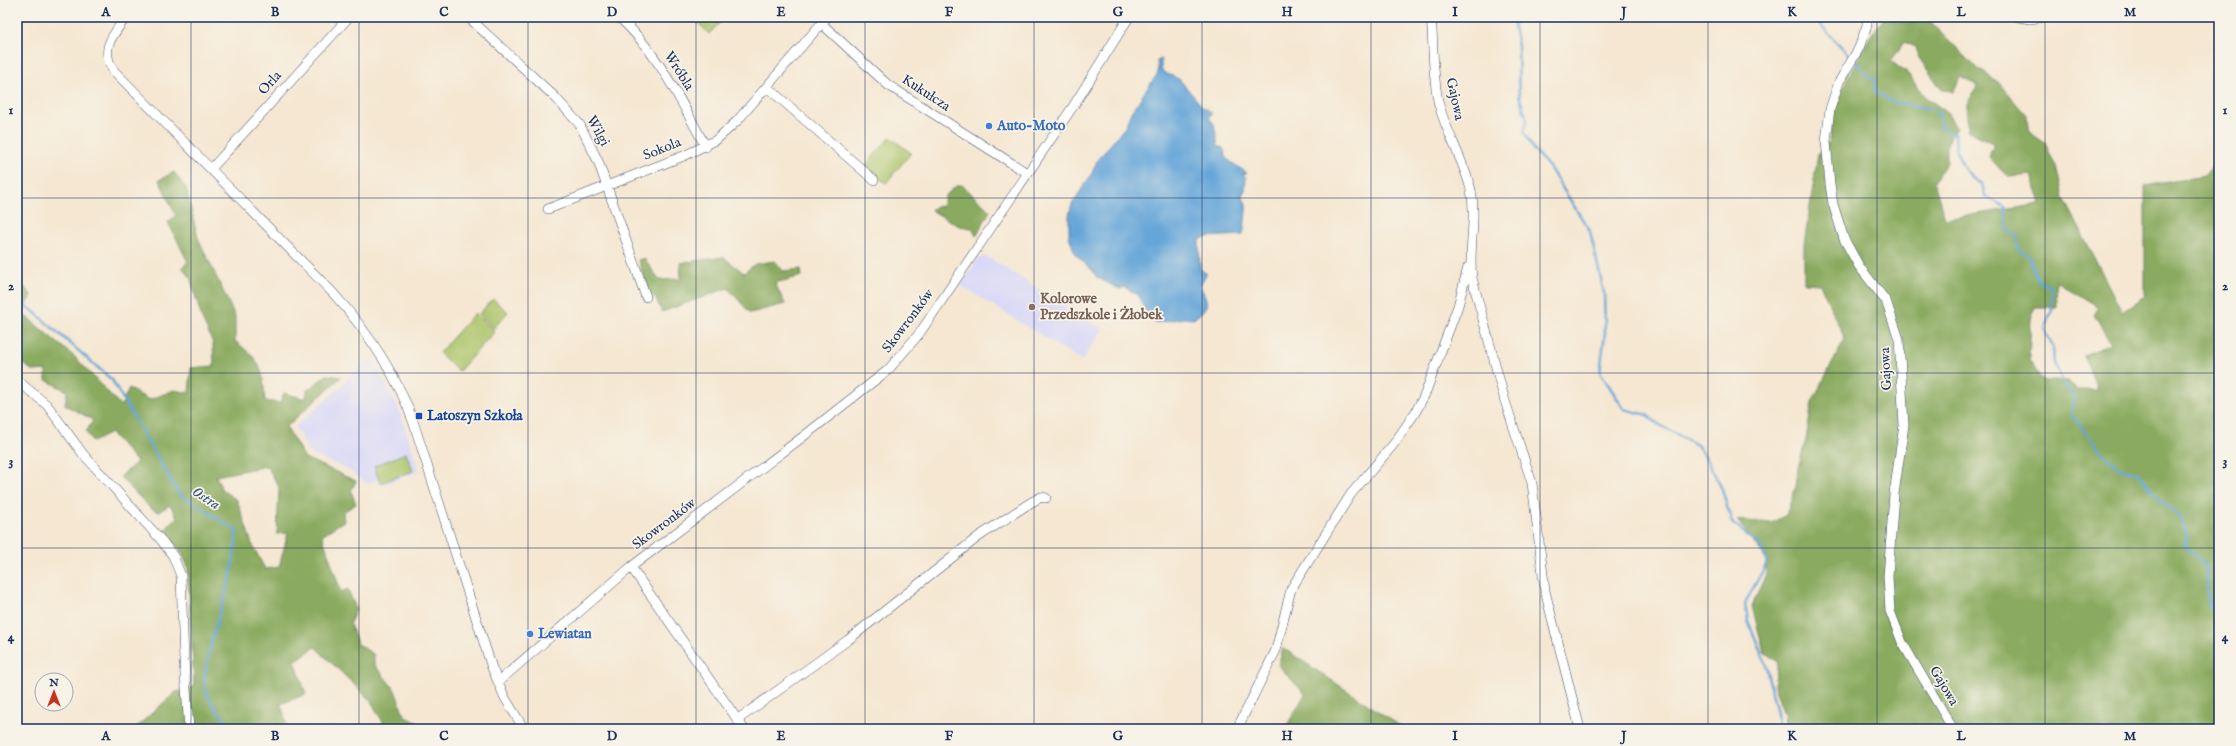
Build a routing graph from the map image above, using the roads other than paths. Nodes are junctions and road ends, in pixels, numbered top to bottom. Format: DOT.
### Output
graph roads {
  1 [pos="126,17"];
  2 [pos="348,17"];
  3 [pos="468,17"];
  4 [pos="619,17"];
  5 [pos="1129,17"];
  6 [pos="1431,17"];
  7 [pos="1867,17"];
  8 [pos="2018,17"];
  9 [pos="2043,17"];
  10 [pos="824,20"];
  11 [pos="767,86"];
  12 [pos="706,147"];
  13 [pos="211,169"];
  14 [pos="1027,173"];
  15 [pos="874,180"];
  16 [pos="607,186"];
  17 [pos="548,209"];
  18 [pos="1470,262"];
  19 [pos="646,298"];
  20 [pos="17,380"];
  21 [pos="1046,498"];
  22 [pos="630,566"];
  23 [pos="498,682"];
  24 [pos="737,720"];
  25 [pos="190,729"];
  26 [pos="524,729"];
  27 [pos="744,729"];
  28 [pos="1237,729"];
  29 [pos="1580,729"];
  30 [pos="1953,729"];
  1 -- 13 [label="street"];
  2 -- 13 [label="street, Orla"];
  3 -- 16 [label="street, Wilgi"];
  4 -- 12 [label="street, Wróbla"];
  5 -- 14 [label="street, Skowronków"];
  6 -- 18 [label="street, Gajowa"];
  7 -- 30 [label="street, Gajowa"];
  8 -- 9 [label="street"];
  10 -- 11 [label="street, Sokola"];
  10 -- 14 [label="street, Kukułcza"];
  11 -- 12 [label="street, Sokola"];
  11 -- 15 [label="street"];
  12 -- 16 [label="street, Sokola"];
  13 -- 23 [label="street"];
  14 -- 22 [label="street, Skowronków"];
  16 -- 17 [label="street, Sokola"];
  16 -- 19 [label="street, Wilgi"];
  18 -- 28 [label="street"];
  18 -- 29 [label="street"];
  20 -- 25 [label="street"];
  21 -- 24 [label="street"];
  22 -- 23 [label="street, Skowronków"];
  22 -- 24 [label="street, Skowronków"];
  23 -- 26 [label="street"];
  24 -- 27 [label="street, Skowronków"];
}
